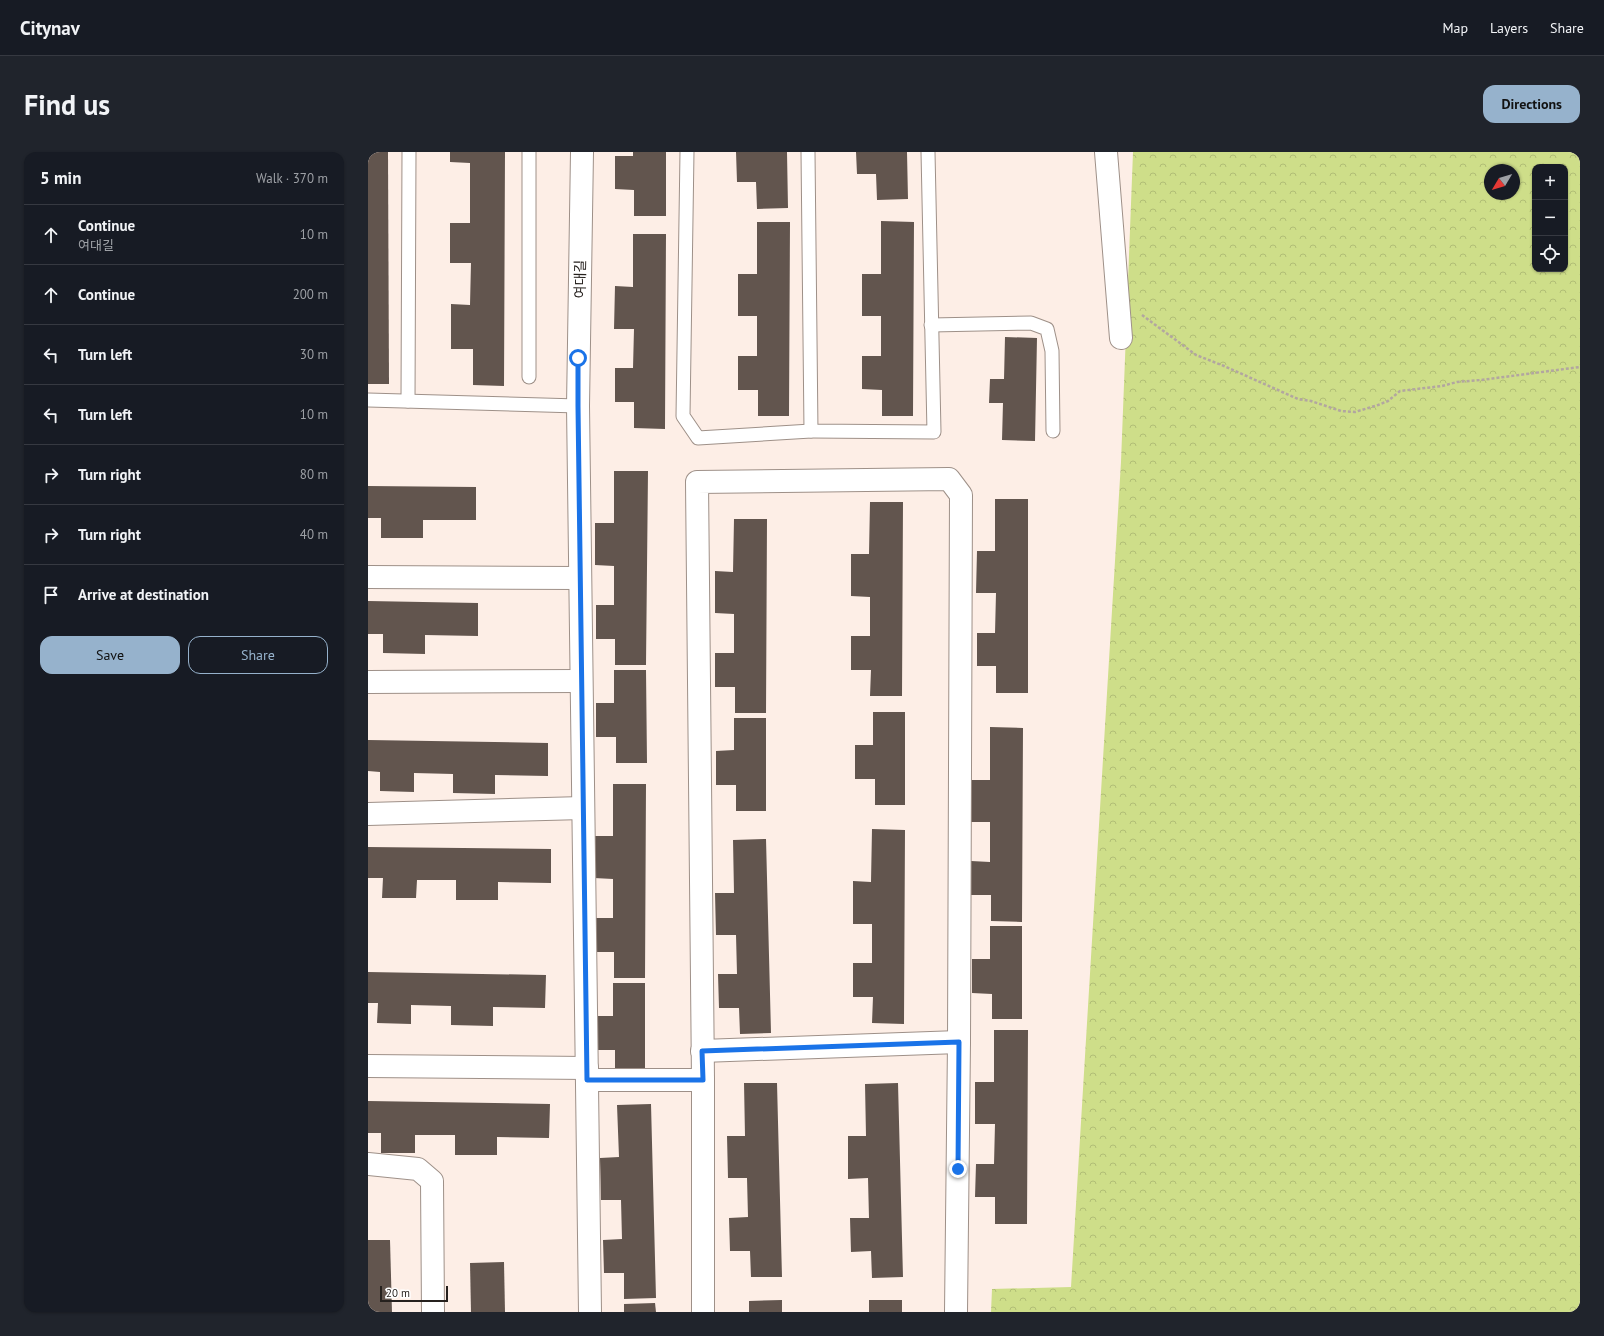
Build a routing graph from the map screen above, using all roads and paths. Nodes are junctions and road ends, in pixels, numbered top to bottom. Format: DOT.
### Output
graph roads {
  1 [pos="409,152"];
  2 [pos="529,152"];
  3 [pos="582,152"];
  4 [pos="687,152"];
  5 [pos="808,152"];
  6 [pos="928,152"];
  7 [pos="1106,152"];
  8 [pos="1117,297"];
  9 [pos="931,325"];
  10 [pos="1121,338"];
  11 [pos="1580,367"];
  12 [pos="528,377"];
  13 [pos="368,400"];
  14 [pos="408,401"];
  15 [pos="578,406"];
  16 [pos="812,431"];
  17 [pos="1052,431"];
  18 [pos="368,577"];
  19 [pos="580,578"];
  20 [pos="581,681"];
  21 [pos="368,682"];
  22 [pos="583,808"];
  23 [pos="368,814"];
  24 [pos="959,1042"];
  25 [pos="702,1051"];
  26 [pos="368,1066"];
  27 [pos="587,1074"];
  28 [pos="703,1080"];
  29 [pos="368,1164"];
  30 [pos="433,1312"];
  31 [pos="590,1312"];
  32 [pos="703,1312"];
  33 [pos="956,1312"];
  1 -- 14 [label="lane"];
  2 -- 12 [label="lane"];
  3 -- 15 [label="street, 여대길"];
  4 -- 16 [label="lane"];
  5 -- 16 [label="lane"];
  6 -- 9 [label="lane"];
  7 -- 8 [label="street"];
  8 -- 10 [label="street"];
  8 -- 11 [label="path"];
  9 -- 16 [label="lane"];
  9 -- 17 [label="lane"];
  13 -- 14 [label="lane"];
  14 -- 15 [label="lane"];
  15 -- 19 [label="street, 여대길"];
  18 -- 19 [label="street"];
  19 -- 20 [label="street, 여대길"];
  20 -- 21 [label="street"];
  20 -- 22 [label="street, 여대길"];
  22 -- 23 [label="street"];
  22 -- 27 [label="street, 여대길"];
  24 -- 25 [label="street"];
  24 -- 25 [label="street"];
  24 -- 33 [label="street"];
  25 -- 28 [label="street"];
  26 -- 27 [label="street"];
  27 -- 28 [label="street"];
  27 -- 31 [label="street, 여대길"];
  28 -- 32 [label="street"];
  29 -- 30 [label="street"];
}
